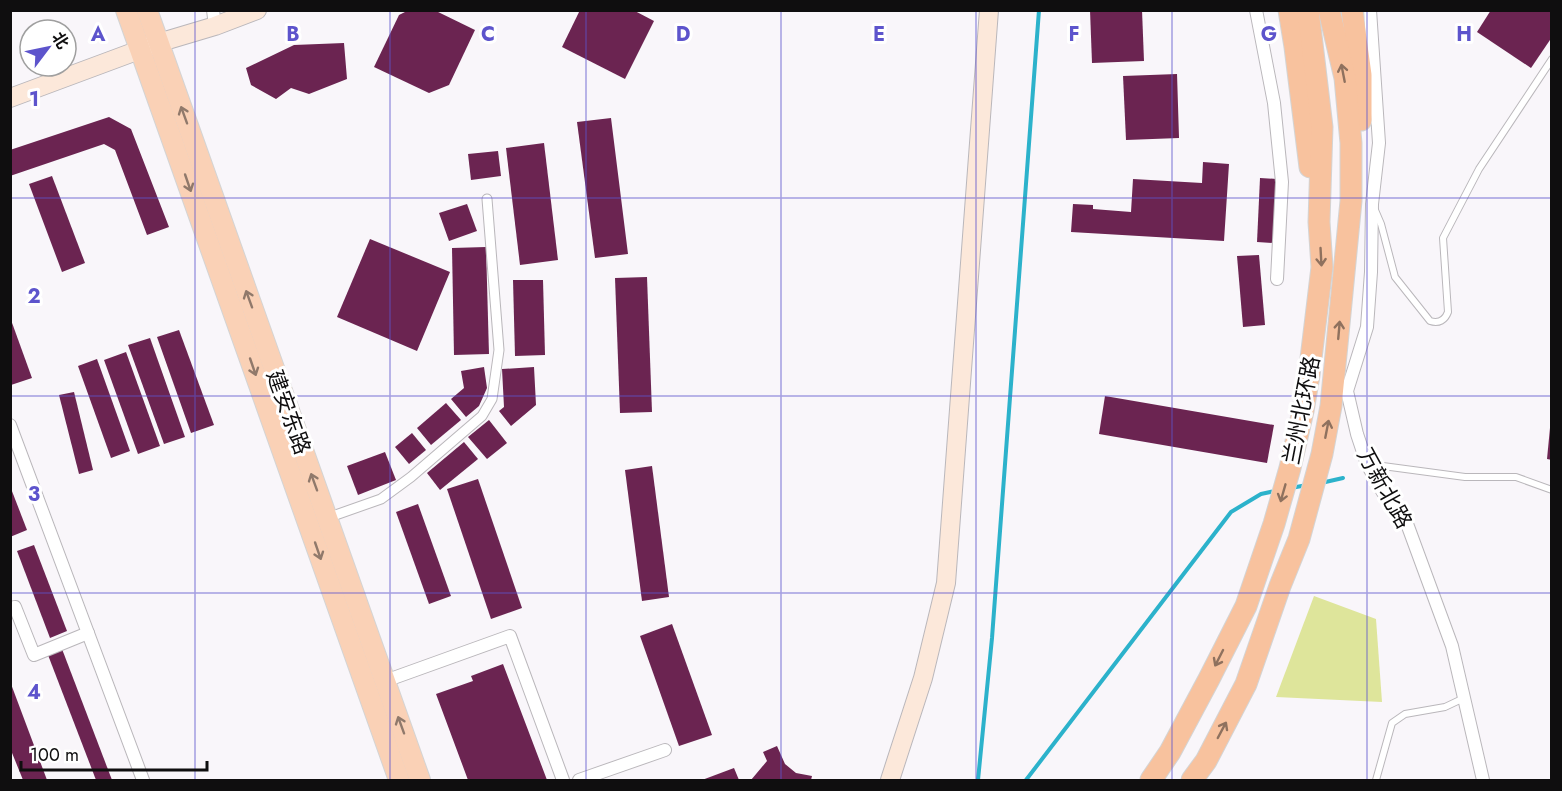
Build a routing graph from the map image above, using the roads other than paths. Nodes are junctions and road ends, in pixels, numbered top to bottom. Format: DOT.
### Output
graph roads {
  1 [pos="126,10"];
  2 [pos="147,10"];
  3 [pos="257,10"];
  4 [pos="989,10"];
  5 [pos="1256,10"];
  6 [pos="1289,10"];
  7 [pos="1308,10"];
  8 [pos="1329,10"];
  9 [pos="1352,10"];
  10 [pos="1370,10"];
  11 [pos="214,18"];
  12 [pos="149,46"];
  13 [pos="1551,59"];
  14 [pos="10,98"];
  15 [pos="487,199"];
  16 [pos="1351,201"];
  17 [pos="1372,204"];
  18 [pos="1319,222"];
  19 [pos="1277,279"];
  20 [pos="10,425"];
  21 [pos="1367,464"];
  22 [pos="1551,490"];
  23 [pos="327,518"];
  24 [pos="10,608"];
  25 [pos="88,633"];
  26 [pos="385,681"];
  27 [pos="1464,698"];
  28 [pos="665,750"];
  29 [pos="143,780"];
  30 [pos="399,780"];
  31 [pos="420,780"];
  32 [pos="563,780"];
  33 [pos="579,780"];
  34 [pos="890,780"];
  35 [pos="1151,780"];
  36 [pos="1192,780"];
  37 [pos="1376,780"];
  38 [pos="1483,780"];
  1 -- 12 [label="main road"];
  2 -- 12 [label="main road"];
  3 -- 11 [label="main road"];
  4 -- 34 [label="main road"];
  5 -- 19 [label="street"];
  6 -- 18 [label="highway"];
  7 -- 18 [label="highway, 兰州北环路"];
  16 -- 8 [label="highway, 兰州北环路, one-way"];
  9 -- 16 [label="highway"];
  10 -- 17 [label="street, 万新北路"];
  11 -- 12 [label="main road"];
  12 -- 14 [label="main road"];
  23 -- 12 [label="main road, 建安东路, one-way"];
  12 -- 30 [label="main road, 建安东路, one-way"];
  13 -- 17 [label="lane"];
  15 -- 23 [label="street"];
  36 -- 16 [label="highway, 兰州北环路, one-way"];
  17 -- 21 [label="street, 万新北路"];
  18 -- 35 [label="highway, 兰州北环路, one-way"];
  20 -- 25 [label="street"];
  21 -- 22 [label="lane"];
  21 -- 27 [label="street, 万新北路"];
  23 -- 26 [label="main road, 建安东路"];
  24 -- 25 [label="street"];
  25 -- 29 [label="street"];
  31 -- 26 [label="main road, 建安东路, one-way"];
  26 -- 32 [label="street"];
  27 -- 37 [label="lane"];
  27 -- 38 [label="street, 万新北路"];
  28 -- 33 [label="street"];
}
